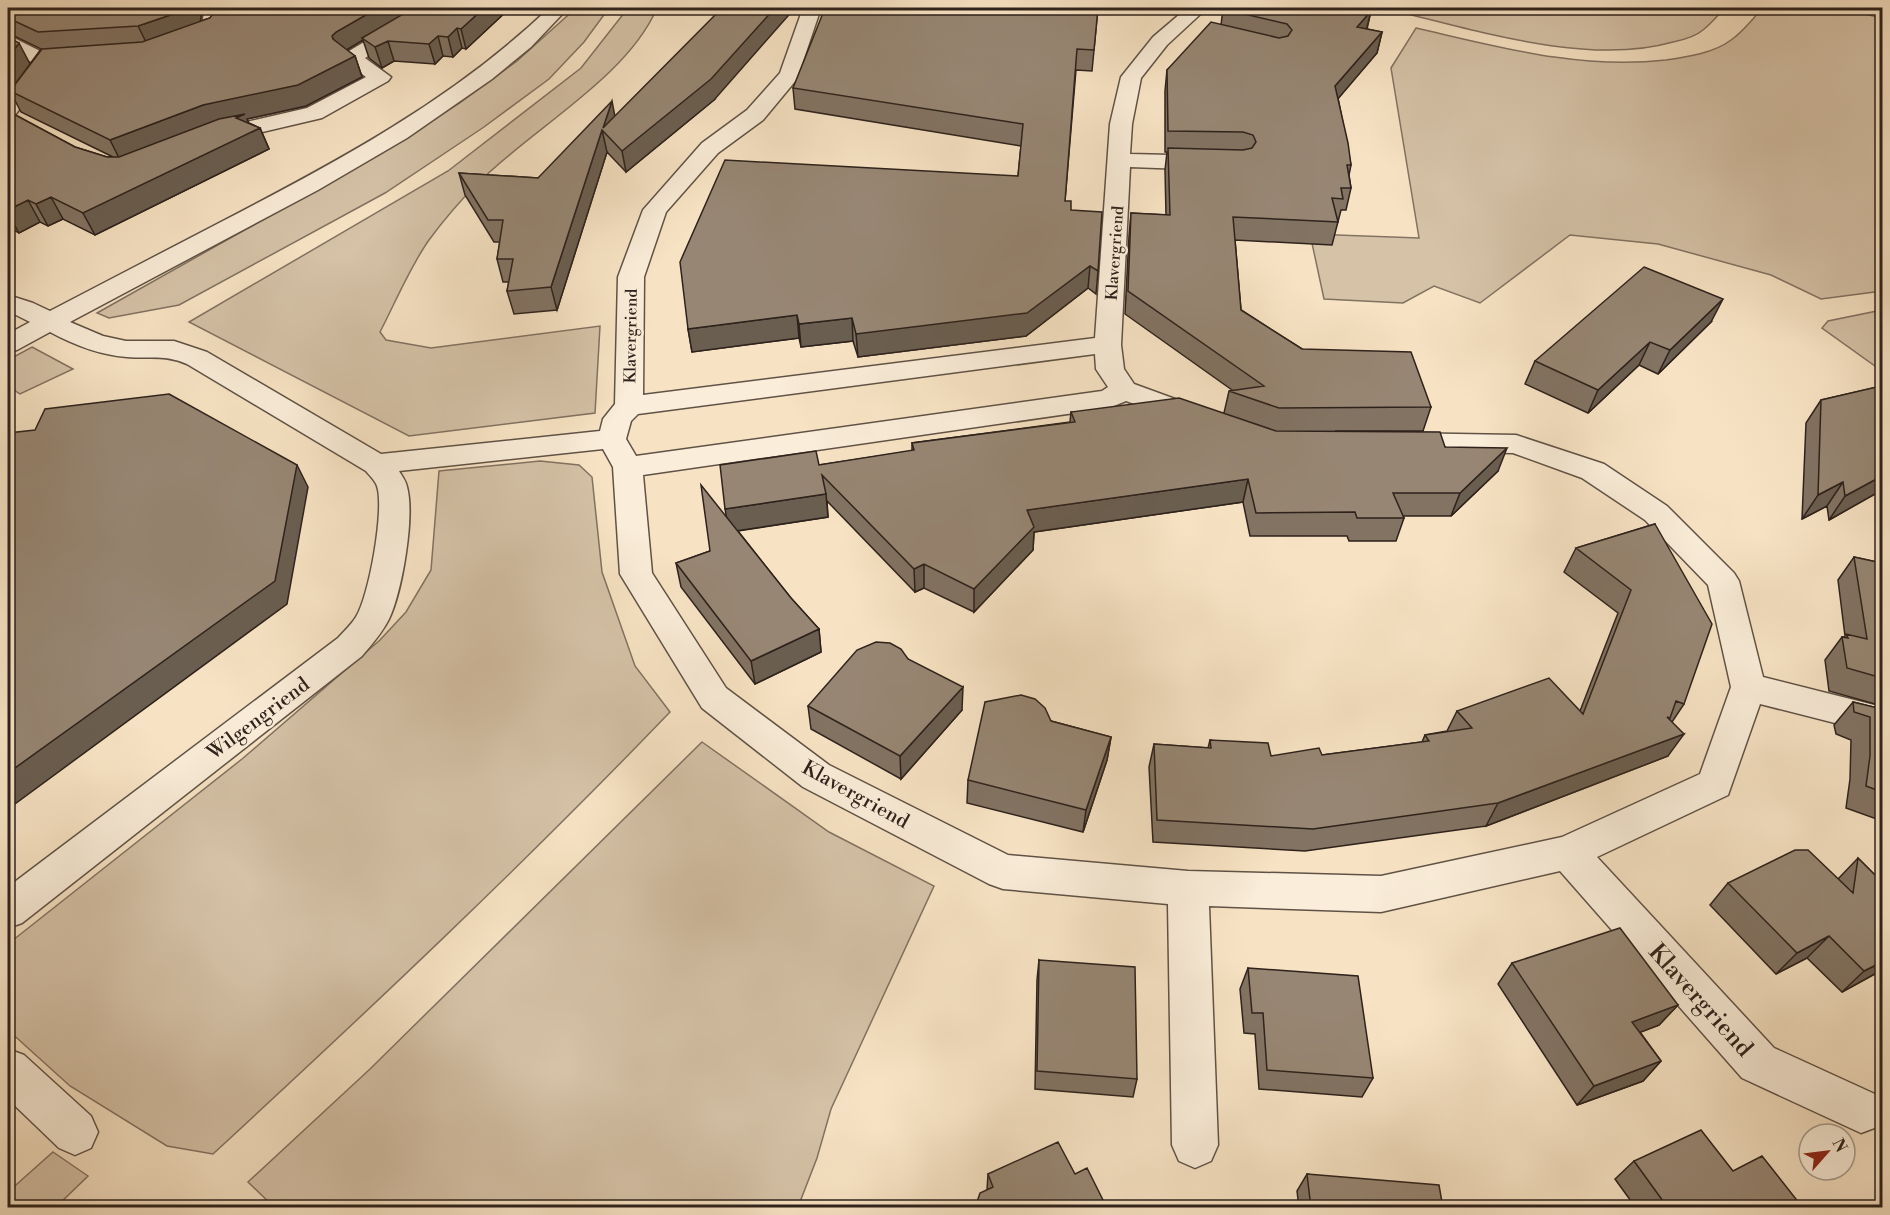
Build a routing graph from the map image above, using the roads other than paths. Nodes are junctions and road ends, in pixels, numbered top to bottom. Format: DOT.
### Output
graph roads {
  1 [pos="214,8"];
  2 [pos="423,8"];
  3 [pos="559,8"];
  4 [pos="812,8"];
  5 [pos="1190,22"];
  6 [pos="8,41"];
  7 [pos="160,50"];
  8 [pos="68,60"];
  9 [pos="45,61"];
  10 [pos="8,111"];
  11 [pos="8,116"];
  12 [pos="28,127"];
  13 [pos="188,146"];
  14 [pos="1119,160"];
  15 [pos="1227,163"];
  16 [pos="8,303"];
  17 [pos="50,322"];
  18 [pos="8,344"];
  19 [pos="1108,345"];
  20 [pos="1124,390"];
  21 [pos="629,406"];
  22 [pos="1226,427"];
  23 [pos="612,439"];
  24 [pos="1374,442"];
  25 [pos="376,464"];
  26 [pos="628,467"];
  27 [pos="1748,687"];
  28 [pos="1882,721"];
  29 [pos="1568,852"];
  30 [pos="1188,888"];
  31 [pos="8,910"];
  32 [pos="8,1070"];
  33 [pos="1860,1111"];
  34 [pos="75,1132"];
  35 [pos="1195,1145"];
  1 -- 7 [label="street"];
  2 -- 13 [label="street"];
  3 -- 17 [label="street"];
  4 -- 21 [label="street, Klavergriend"];
  5 -- 14 [label="street, Klavergriend"];
  6 -- 9 [label="street"];
  8 -- 9 [label="street"];
  9 -- 10 [label="street"];
  11 -- 12 [label="street"];
  14 -- 15 [label="street"];
  14 -- 19 [label="street, Klavergriend"];
  16 -- 17 [label="street, Wilgengriend"];
  17 -- 18 [label="street"];
  17 -- 25 [label="street, Wilgengriend"];
  19 -- 20 [label="street, Klavergriend"];
  19 -- 21 [label="street, Klavergriend"];
  20 -- 22 [label="street"];
  20 -- 26 [label="street"];
  21 -- 23 [label="street, Klavergriend"];
  23 -- 25 [label="street"];
  23 -- 26 [label="street, Klavergriend"];
  24 -- 27 [label="street"];
  25 -- 31 [label="street, Wilgengriend"];
  26 -- 30 [label="street, Klavergriend"];
  27 -- 28 [label="street"];
  27 -- 29 [label="street, Klavergriend"];
  29 -- 30 [label="street, Klavergriend"];
  29 -- 33 [label="street, Klavergriend"];
  30 -- 35 [label="street"];
  32 -- 34 [label="street"];
}
